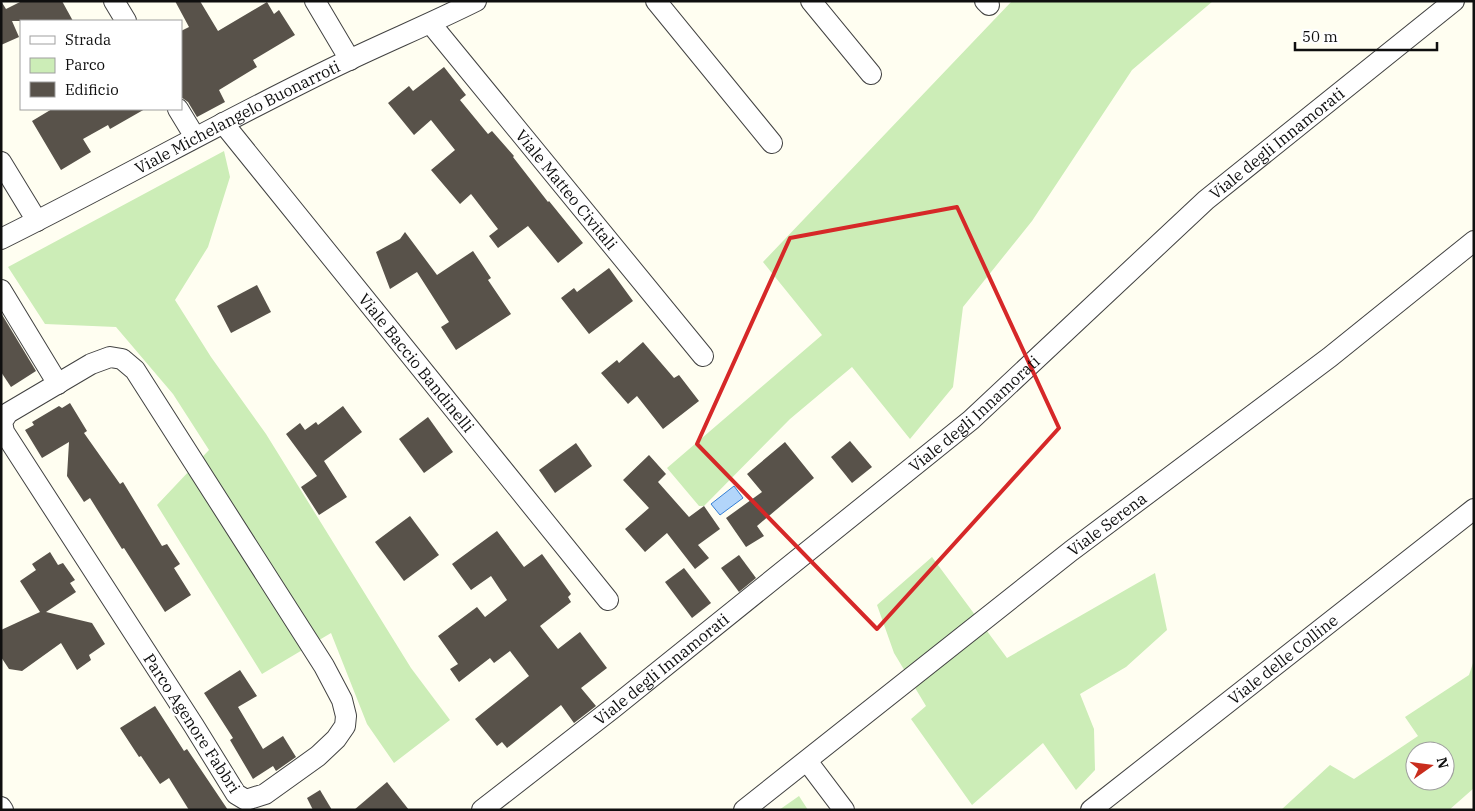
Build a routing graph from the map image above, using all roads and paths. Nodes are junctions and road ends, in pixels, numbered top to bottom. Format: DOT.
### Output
graph roads {
  1 [pos="114,1"];
  2 [pos="315,1"];
  3 [pos="476,1"];
  4 [pos="656,1"];
  5 [pos="812,1"];
  6 [pos="1454,1"];
  7 [pos="125,20"];
  8 [pos="431,24"];
  9 [pos="350,60"];
  10 [pos="871,74"];
  11 [pos="179,110"];
  12 [pos="223,123"];
  13 [pos="195,137"];
  14 [pos="772,143"];
  15 [pos="1,162"];
  16 [pos="37,221"];
  17 [pos="1,239"];
  18 [pos="1474,241"];
  19 [pos="1,290"];
  20 [pos="703,356"];
  21 [pos="58,384"];
  22 [pos="1474,509"];
  23 [pos="608,600"];
  24 [pos="807,761"];
  25 [pos="482,810"];
  26 [pos="744,810"];
  27 [pos="844,810"];
  28 [pos="1091,810"];
  1 -- 7 [label="street"];
  2 -- 9 [label="street"];
  3 -- 8 [label="street, Viale Michelangelo Buonarroti"];
  4 -- 14 [label="street"];
  5 -- 10 [label="street"];
  6 -- 25 [label="street, Viale degli Innamorati"];
  8 -- 9 [label="street, Viale Michelangelo Buonarroti"];
  8 -- 20 [label="street, Viale Matteo Civitali"];
  9 -- 12 [label="street, Viale Michelangelo Buonarroti"];
  11 -- 13 [label="street"];
  12 -- 13 [label="street, Viale Michelangelo Buonarroti"];
  12 -- 23 [label="street, Viale Baccio Bandinelli"];
  13 -- 16 [label="street, Viale Michelangelo Buonarroti"];
  15 -- 16 [label="street"];
  16 -- 17 [label="street, Viale Michelangelo Buonarroti"];
  18 -- 24 [label="street, Viale Serena"];
  19 -- 21 [label="street"];
  21 -- 21 [label="street, Parco Agenore Fabbri"];
  22 -- 28 [label="street, Viale delle Colline"];
  24 -- 26 [label="street, Viale Serena"];
  24 -- 27 [label="street"];
}
